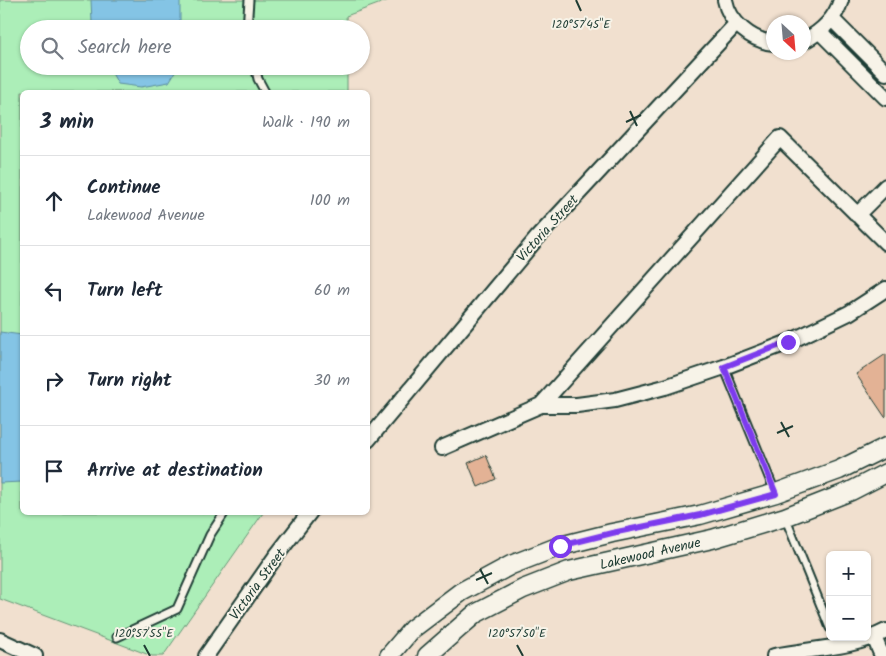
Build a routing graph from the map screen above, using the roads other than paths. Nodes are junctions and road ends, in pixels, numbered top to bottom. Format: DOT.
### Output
graph roads {
  1 [pos="249,0"];
  2 [pos="725,0"];
  3 [pos="841,0"];
  4 [pos="832,18"];
  5 [pos="247,20"];
  6 [pos="736,24"];
  7 [pos="820,32"];
  8 [pos="811,37"];
  9 [pos="766,43"];
  10 [pos="886,73"];
  11 [pos="257,75"];
  12 [pos="264,90"];
  13 [pos="886,98"];
  14 [pos="886,186"];
  15 [pos="857,215"];
  16 [pos="886,243"];
  17 [pos="886,289"];
  18 [pos="724,367"];
  19 [pos="541,405"];
  20 [pos="370,438"];
  21 [pos="886,447"];
  22 [pos="442,448"];
  23 [pos="886,473"];
  24 [pos="776,494"];
  25 [pos="223,515"];
  26 [pos="308,515"];
  27 [pos="785,517"];
  28 [pos="826,618"];
  29 [pos="880,634"];
  30 [pos="117,637"];
  31 [pos="0,640"];
  32 [pos="835,642"];
  33 [pos="35,656"];
  34 [pos="206,656"];
  35 [pos="389,656"];
  36 [pos="427,656"];
  37 [pos="774,656"];
  38 [pos="882,656"];
  1 -- 5 [label="lane"];
  2 -- 6 [label="street"];
  3 -- 4 [label="street"];
  4 -- 7 [label="street"];
  4 -- 10 [label="street"];
  6 -- 9 [label="street"];
  6 -- 20 [label="street, Victoria Street"];
  7 -- 8 [label="street"];
  7 -- 13 [label="street"];
  11 -- 12 [label="lane"];
  14 -- 15 [label="street"];
  15 -- 16 [label="street"];
  15 -- 19 [label="street"];
  17 -- 18 [label="street"];
  18 -- 19 [label="street"];
  18 -- 24 [label="lane"];
  19 -- 22 [label="street"];
  21 -- 24 [label="street, Lakewood Avenue"];
  23 -- 27 [label="street, Lakewood Avenue"];
  24 -- 35 [label="street, Lakewood Avenue"];
  25 -- 30 [label="lane"];
  26 -- 34 [label="street, Victoria Street"];
  27 -- 28 [label="lane"];
  27 -- 36 [label="street, Lakewood Avenue"];
  29 -- 32 [label="street"];
  29 -- 38 [label="street"];
  31 -- 33 [label="street"];
  32 -- 37 [label="street"];
}
